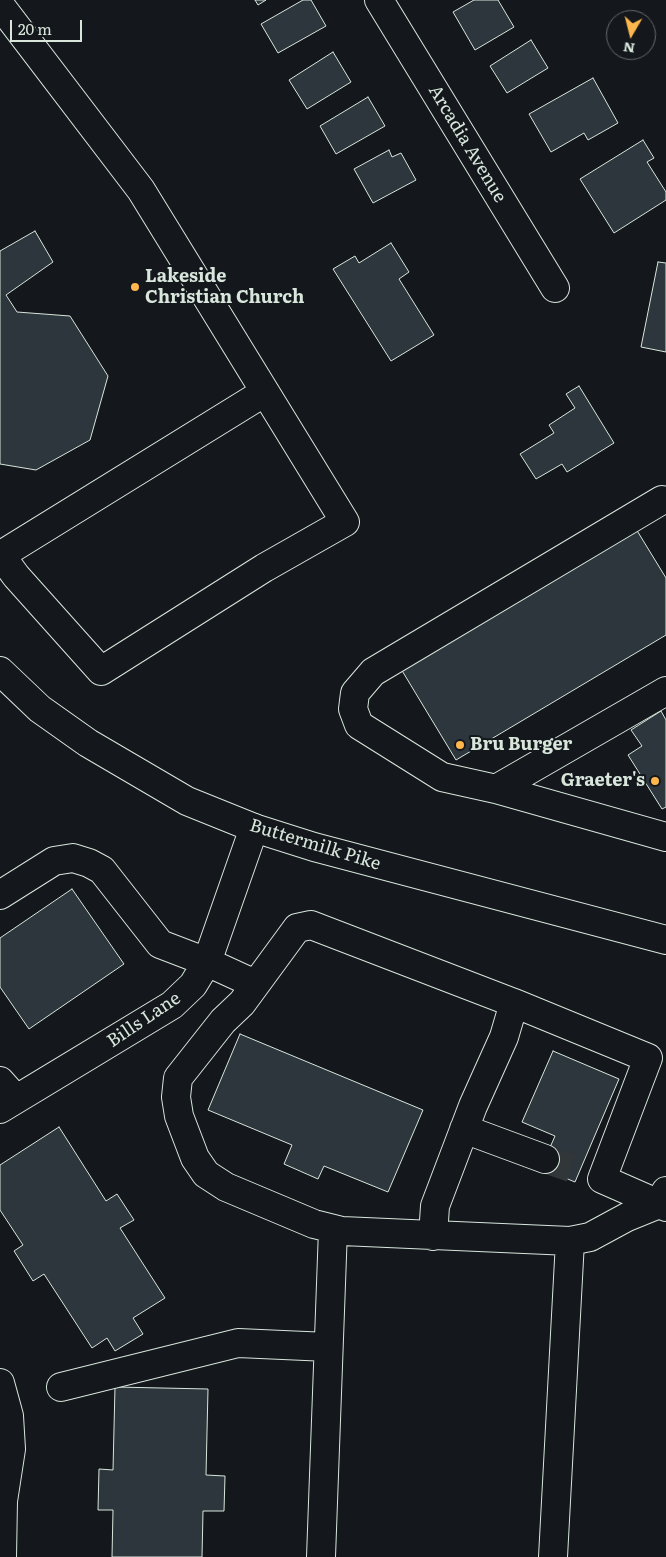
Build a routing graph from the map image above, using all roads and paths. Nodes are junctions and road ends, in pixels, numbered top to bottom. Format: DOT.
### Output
graph roads {
  1 [pos="379,0"];
  2 [pos="0,5"];
  3 [pos="555,288"];
  4 [pos="265,392"];
  5 [pos="661,497"];
  6 [pos="0,555"];
  7 [pos="0,671"];
  8 [pos="666,691"];
  9 [pos="496,789"];
  10 [pos="254,828"];
  11 [pos="666,837"];
  12 [pos="0,895"];
  13 [pos="666,940"];
  14 [pos="208,962"];
  15 [pos="255,984"];
  16 [pos="514,1003"];
  17 [pos="5,1096"];
  18 [pos="464,1129"];
  19 [pos="545,1159"];
  20 [pos="664,1201"];
  21 [pos="333,1229"];
  22 [pos="433,1236"];
  23 [pos="570,1241"];
  24 [pos="328,1347"];
  25 [pos="0,1383"];
  26 [pos="61,1386"];
  27 [pos="1,1495"];
  28 [pos="2,1557"];
  29 [pos="320,1557"];
  30 [pos="553,1557"];
  1 -- 3 [label="street, Arcadia Avenue"];
  2 -- 4 [label="street"];
  4 -- 6 [label="street"];
  4 -- 6 [label="street"];
  5 -- 9 [label="street"];
  7 -- 10 [label="street, Buttermilk Pike"];
  8 -- 9 [label="street"];
  9 -- 11 [label="street"];
  10 -- 13 [label="street, Buttermilk Pike"];
  10 -- 14 [label="street, Bills Lane"];
  12 -- 14 [label="street"];
  14 -- 15 [label="street"];
  14 -- 17 [label="street, Bills Lane"];
  15 -- 16 [label="street"];
  15 -- 21 [label="street"];
  16 -- 18 [label="street"];
  16 -- 20 [label="street"];
  18 -- 19 [label="street"];
  18 -- 22 [label="street"];
  20 -- 23 [label="street"];
  21 -- 22 [label="street"];
  21 -- 24 [label="street"];
  22 -- 23 [label="street"];
  23 -- 30 [label="street"];
  24 -- 26 [label="street"];
  24 -- 29 [label="street"];
  25 -- 27 [label="street"];
  27 -- 28 [label="street"];
}
